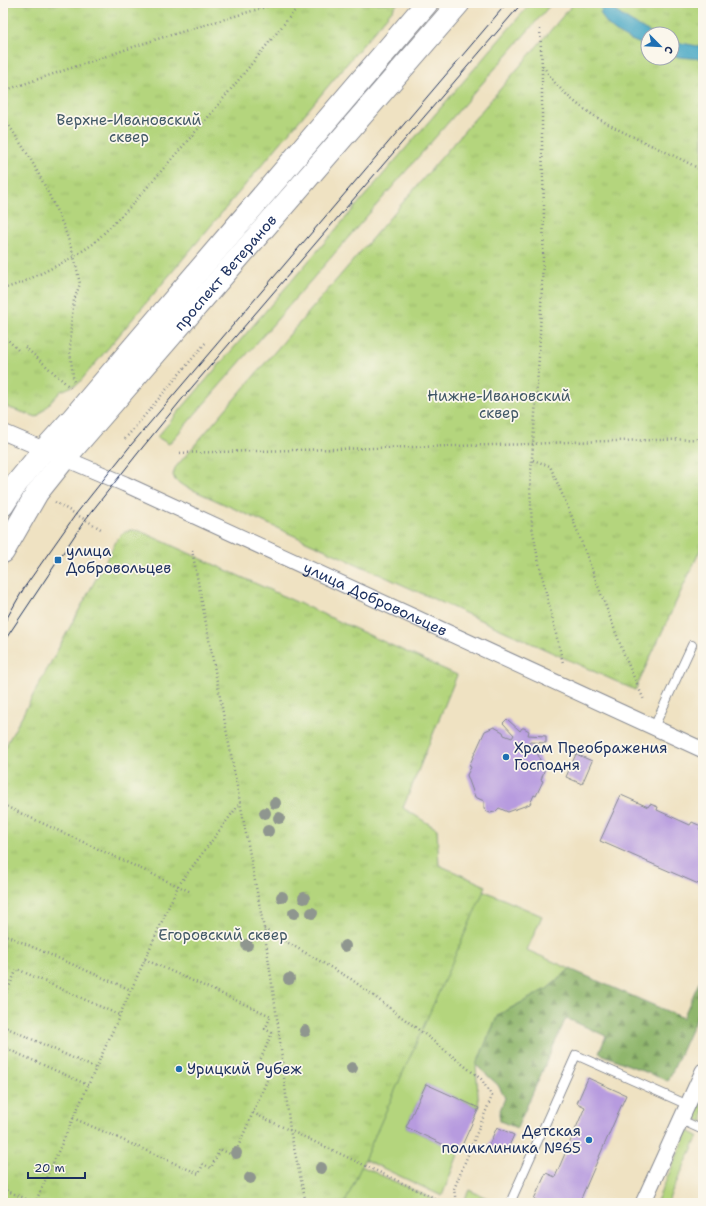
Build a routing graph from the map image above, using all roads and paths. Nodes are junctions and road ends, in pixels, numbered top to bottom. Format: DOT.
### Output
graph roads {
  1 [pos="279,3"];
  2 [pos="302,3"];
  3 [pos="427,3"];
  4 [pos="459,3"];
  5 [pos="540,29"];
  6 [pos="542,66"];
  7 [pos="3,91"];
  8 [pos="3,116"];
  9 [pos="703,171"];
  10 [pos="74,256"];
  11 [pos="3,288"];
  12 [pos="3,335"];
  13 [pos="207,341"];
  14 [pos="25,347"];
  15 [pos="20,352"];
  16 [pos="3,432"];
  17 [pos="125,439"];
  18 [pos="703,439"];
  19 [pos="534,444"];
  20 [pos="44,450"];
  21 [pos="176,453"];
  22 [pos="64,458"];
  23 [pos="532,460"];
  24 [pos="52,500"];
  25 [pos="3,505"];
  26 [pos="102,529"];
  27 [pos="192,550"];
  28 [pos="3,552"];
  29 [pos="692,645"];
  30 [pos="563,663"];
  31 [pos="644,700"];
  32 [pos="654,727"];
  33 [pos="703,750"];
  34 [pos="240,802"];
  35 [pos="3,804"];
  36 [pos="178,886"];
  37 [pos="191,892"];
  38 [pos="264,929"];
  39 [pos="3,934"];
  40 [pos="144,960"];
  41 [pos="131,990"];
  42 [pos="4,992"];
  43 [pos="3,1000"];
  44 [pos="119,1015"];
  45 [pos="3,1026"];
  46 [pos="3,1047"];
  47 [pos="95,1068"];
  48 [pos="703,1071"];
  49 [pos="88,1085"];
  50 [pos="688,1105"];
  51 [pos="253,1113"];
  52 [pos="73,1118"];
  53 [pos="681,1120"];
  54 [pos="290,1130"];
  55 [pos="703,1130"];
  56 [pos="3,1189"];
  57 [pos="35,1203"];
  58 [pos="306,1203"];
  59 [pos="445,1203"];
  60 [pos="456,1203"];
  61 [pos="510,1203"];
  62 [pos="643,1203"];
  1 -- 7 [label="path"];
  2 -- 10 [label="path"];
  3 -- 20 [label="main road, проспект Ветеранов"];
  4 -- 22 [label="main road, проспект Ветеранов"];
  5 -- 6 [label="path"];
  6 -- 9 [label="path"];
  6 -- 19 [label="path"];
  8 -- 10 [label="path"];
  10 -- 11 [label="path"];
  10 -- 14 [label="path"];
  12 -- 15 [label="path"];
  13 -- 17 [label="path"];
  16 -- 20 [label="street, улица Добровольцев"];
  18 -- 19 [label="path"];
  19 -- 21 [label="path"];
  19 -- 23 [label="path"];
  20 -- 22 [label="street, улица Добровольцев"];
  20 -- 25 [label="main road, проспект Ветеранов"];
  22 -- 28 [label="main road, проспект Ветеранов"];
  22 -- 32 [label="street, улица Добровольцев"];
  23 -- 30 [label="path"];
  23 -- 31 [label="path"];
  24 -- 26 [label="path"];
  27 -- 34 [label="path"];
  29 -- 32 [label="lane"];
  32 -- 33 [label="street, улица Добровольцев"];
  34 -- 36 [label="path"];
  34 -- 38 [label="path"];
  35 -- 36 [label="path"];
  36 -- 37 [label="path"];
  36 -- 40 [label="path"];
  38 -- 54 [label="path"];
  38 -- 60 [label="path"];
  39 -- 41 [label="path"];
  40 -- 41 [label="path"];
  40 -- 51 [label="path"];
  41 -- 44 [label="path"];
  42 -- 43 [label="path"];
  42 -- 44 [label="path"];
  44 -- 47 [label="path"];
  45 -- 47 [label="path"];
  46 -- 49 [label="path"];
  47 -- 49 [label="path"];
  48 -- 50 [label="street"];
  49 -- 52 [label="path"];
  50 -- 53 [label="street"];
  50 -- 61 [label="lane"];
  51 -- 52 [label="path"];
  51 -- 54 [label="path"];
  52 -- 57 [label="path"];
  53 -- 55 [label="lane"];
  53 -- 62 [label="street"];
  54 -- 58 [label="path"];
  54 -- 59 [label="path"];
  56 -- 57 [label="path"];
}
